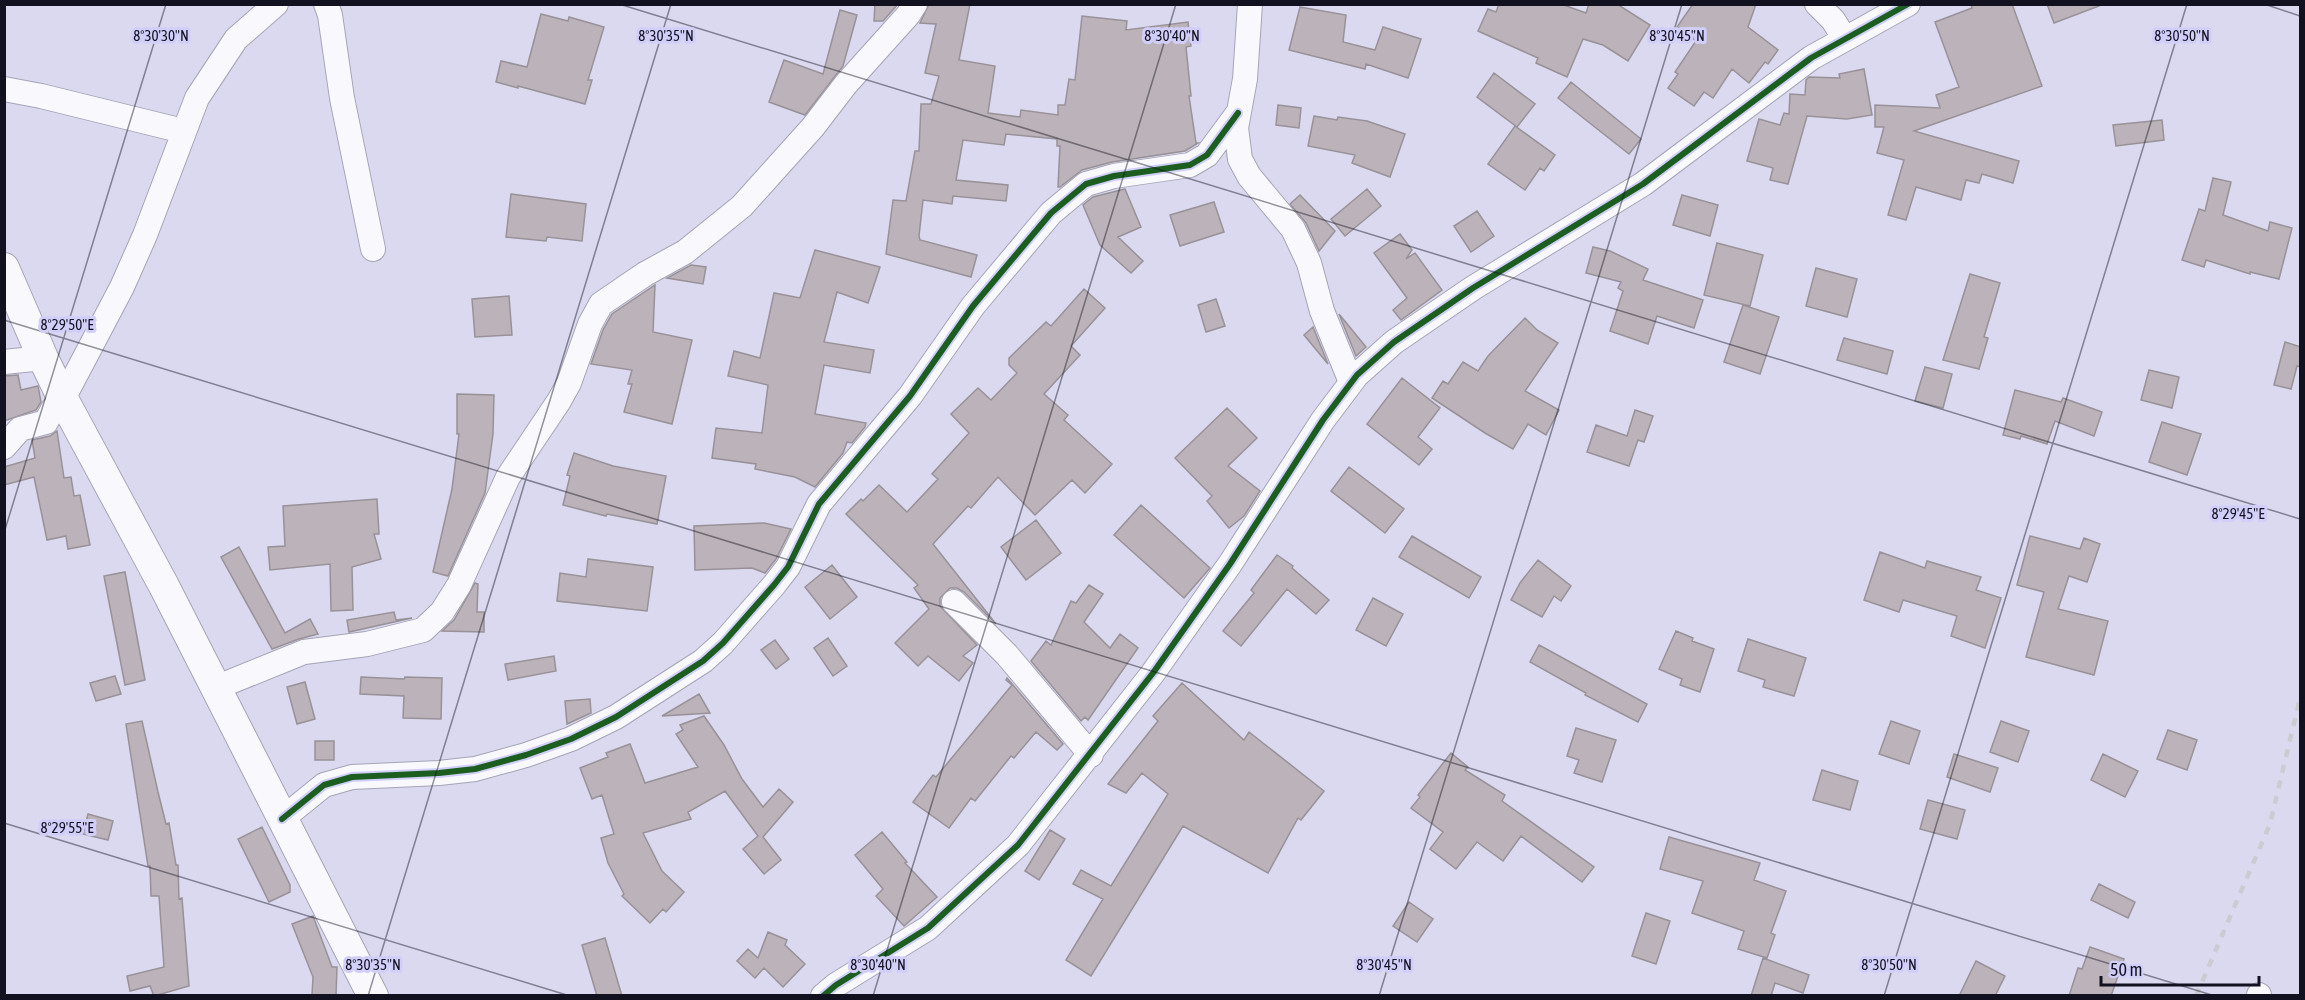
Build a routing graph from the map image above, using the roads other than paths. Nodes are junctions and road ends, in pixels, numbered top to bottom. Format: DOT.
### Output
graph roads {
  1 [pos="276,4"];
  2 [pos="326,4"];
  3 [pos="915,4"];
  4 [pos="1251,4"];
  5 [pos="1817,4"];
  6 [pos="1908,4"];
  7 [pos="1845,39"];
  8 [pos="4,89"];
  9 [pos="1238,113"];
  10 [pos="183,131"];
  11 [pos="373,249"];
  12 [pos="4,268"];
  13 [pos="43,358"];
  14 [pos="4,362"];
  15 [pos="1351,382"];
  16 [pos="63,399"];
  17 [pos="4,447"];
  18 [pos="954,602"];
  19 [pos="215,688"];
  20 [pos="1091,755"];
  21 [pos="282,819"];
  22 [pos="373,996"];
  23 [pos="823,996"];
  1 -- 10 [label="street"];
  2 -- 11 [label="street"];
  3 -- 19 [label="street"];
  4 -- 9 [label="street"];
  5 -- 7 [label="street"];
  6 -- 7 [label="street"];
  7 -- 15 [label="street"];
  8 -- 10 [label="street"];
  9 -- 15 [label="street"];
  9 -- 21 [label="street"];
  10 -- 16 [label="street"];
  12 -- 13 [label="street"];
  13 -- 14 [label="street"];
  13 -- 16 [label="street"];
  15 -- 20 [label="street"];
  16 -- 17 [label="street"];
  16 -- 19 [label="street"];
  18 -- 20 [label="street"];
  19 -- 21 [label="street"];
  20 -- 23 [label="street"];
  21 -- 22 [label="street"];
}
